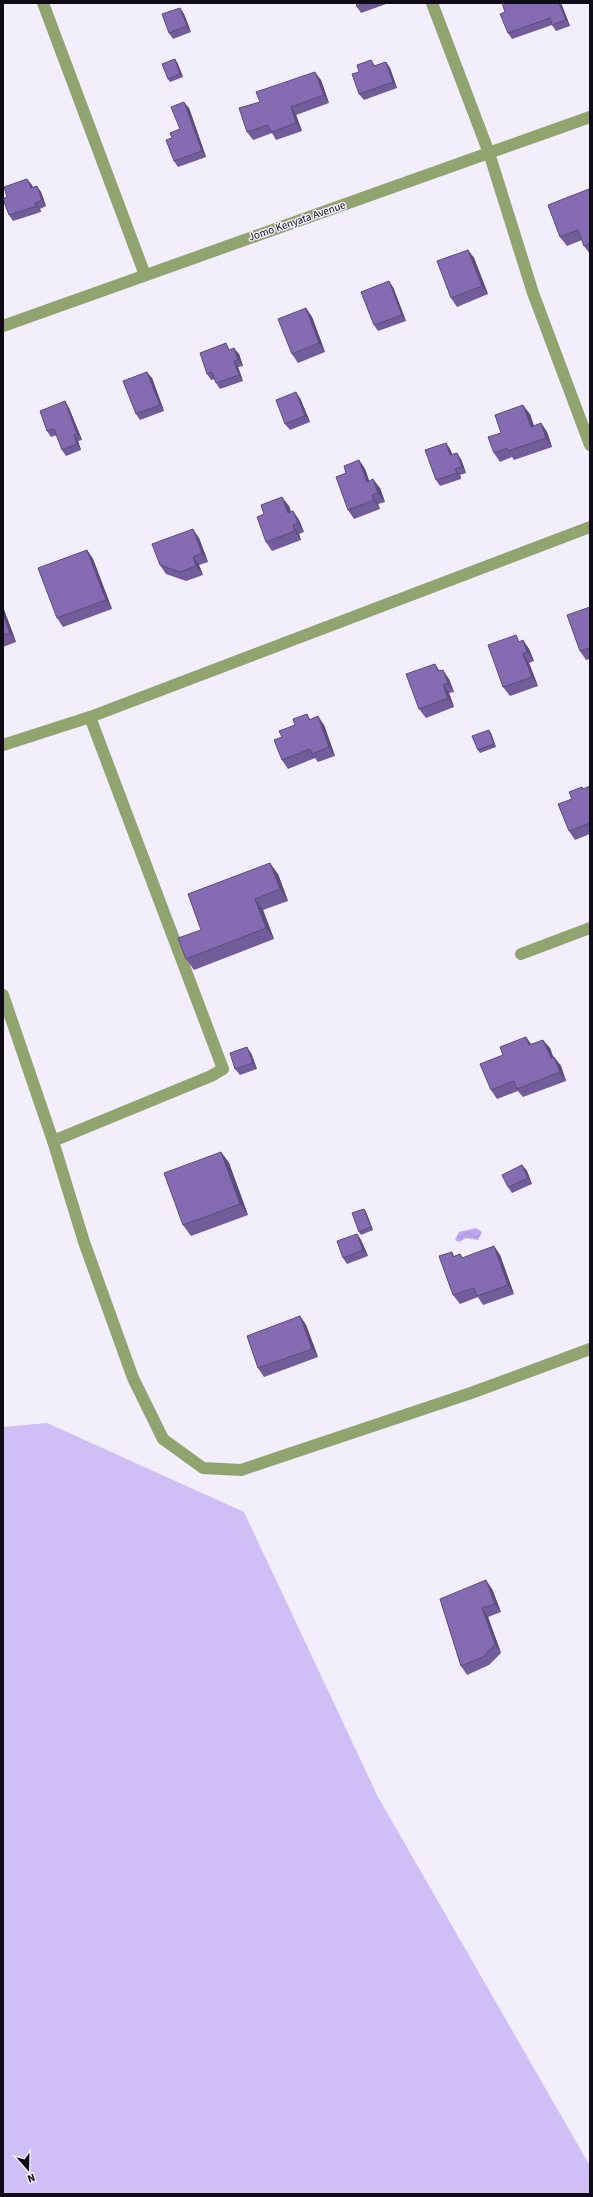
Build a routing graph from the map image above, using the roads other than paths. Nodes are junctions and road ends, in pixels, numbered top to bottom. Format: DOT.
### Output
graph roads {
  1 [pos="43,3"];
  2 [pos="432,3"];
  3 [pos="590,117"];
  4 [pos="489,153"];
  5 [pos="145,275"];
  6 [pos="3,326"];
  7 [pos="590,445"];
  8 [pos="590,527"];
  9 [pos="90,717"];
  10 [pos="3,745"];
  11 [pos="590,928"];
  12 [pos="521,954"];
  13 [pos="3,995"];
  14 [pos="53,1141"];
  15 [pos="590,1349"];
  1 -- 5 [label="street"];
  2 -- 4 [label="street"];
  3 -- 4 [label="street, Jomo Kenyata Avenue"];
  4 -- 5 [label="street, Jomo Kenyata Avenue"];
  4 -- 7 [label="street"];
  5 -- 6 [label="street, Jomo Kenyata Avenue"];
  8 -- 9 [label="street"];
  9 -- 10 [label="street"];
  9 -- 14 [label="street"];
  11 -- 12 [label="street"];
  13 -- 14 [label="street"];
  14 -- 15 [label="street"];
}
